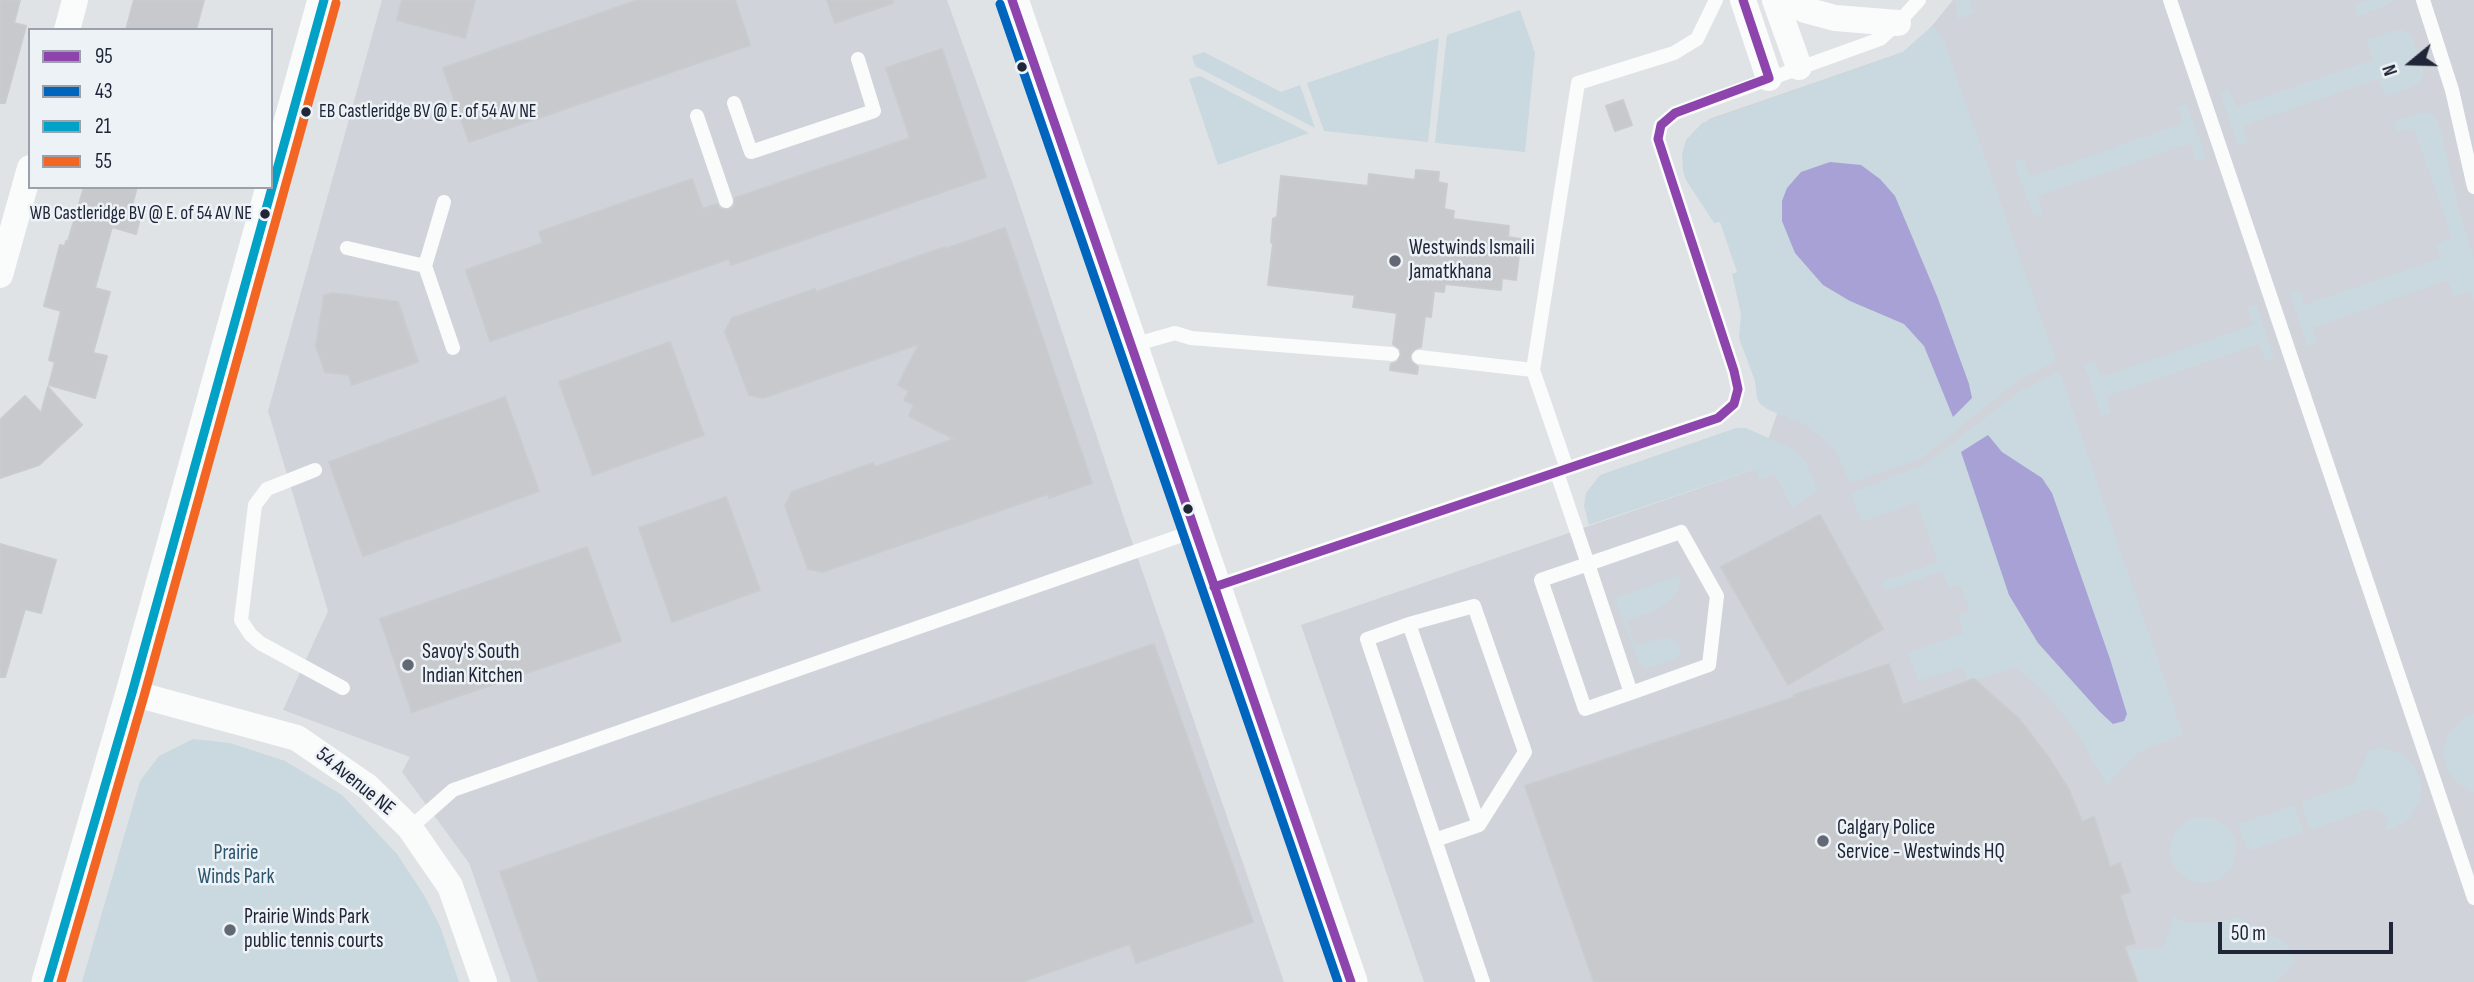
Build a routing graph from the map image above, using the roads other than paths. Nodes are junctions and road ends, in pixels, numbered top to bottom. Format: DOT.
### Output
graph roads {
  1 [pos="75,0"];
  2 [pos="324,0"];
  3 [pos="1012,0"];
  4 [pos="1716,0"];
  5 [pos="1743,0"];
  6 [pos="1775,0"];
  7 [pos="1789,0"];
  8 [pos="1919,0"];
  9 [pos="2170,0"];
  10 [pos="2423,0"];
  11 [pos="1898,23"];
  12 [pos="68,28"];
  13 [pos="858,60"];
  14 [pos="1799,67"];
  15 [pos="1769,78"];
  16 [pos="734,103"];
  17 [pos="697,116"];
  18 [pos="28,175"];
  19 [pos="273,184"];
  20 [pos="2474,187"];
  21 [pos="272,189"];
  22 [pos="726,201"];
  23 [pos="444,202"];
  24 [pos="347,248"];
  25 [pos="425,266"];
  26 [pos="0,275"];
  27 [pos="1130,346"];
  28 [pos="453,348"];
  29 [pos="1392,354"];
  30 [pos="1419,357"];
  31 [pos="1533,370"];
  32 [pos="315,470"];
  33 [pos="1562,471"];
  34 [pos="1194,531"];
  35 [pos="1588,564"];
  36 [pos="1214,587"];
  37 [pos="1409,624"];
  38 [pos="343,688"];
  39 [pos="132,693"];
  40 [pos="1631,693"];
  41 [pos="1479,825"];
  42 [pos="410,828"];
  43 [pos="1436,840"];
  44 [pos="2474,898"];
  45 [pos="48,982"];
  46 [pos="484,982"];
  47 [pos="1351,982"];
  48 [pos="1483,982"];
  1 -- 12 [label="street"];
  2 -- 19 [label="street"];
  3 -- 27 [label="street"];
  4 -- 31 [label="lane"];
  5 -- 15 [label="street"];
  6 -- 14 [label="street"];
  7 -- 11 [label="street"];
  8 -- 11 [label="lane"];
  9 -- 44 [label="lane"];
  10 -- 20 [label="lane"];
  11 -- 14 [label="lane"];
  13 -- 16 [label="lane"];
  14 -- 15 [label="lane"];
  15 -- 33 [label="lane"];
  17 -- 22 [label="lane"];
  18 -- 26 [label="street"];
  21 -- 39 [label="street"];
  23 -- 25 [label="lane"];
  24 -- 25 [label="lane"];
  25 -- 28 [label="lane"];
  27 -- 29 [label="lane"];
  27 -- 34 [label="street"];
  30 -- 31 [label="lane"];
  31 -- 33 [label="lane"];
  32 -- 38 [label="lane"];
  33 -- 35 [label="lane"];
  33 -- 36 [label="lane"];
  34 -- 36 [label="street"];
  34 -- 42 [label="lane"];
  35 -- 40 [label="lane"];
  35 -- 40 [label="lane"];
  35 -- 40 [label="lane"];
  36 -- 47 [label="street"];
  37 -- 41 [label="lane"];
  37 -- 41 [label="lane"];
  37 -- 43 [label="lane"];
  39 -- 42 [label="street, 54 Avenue NE"];
  39 -- 45 [label="street"];
  41 -- 43 [label="lane"];
  42 -- 46 [label="street, 54 Avenue NE"];
  43 -- 48 [label="lane"];
}
